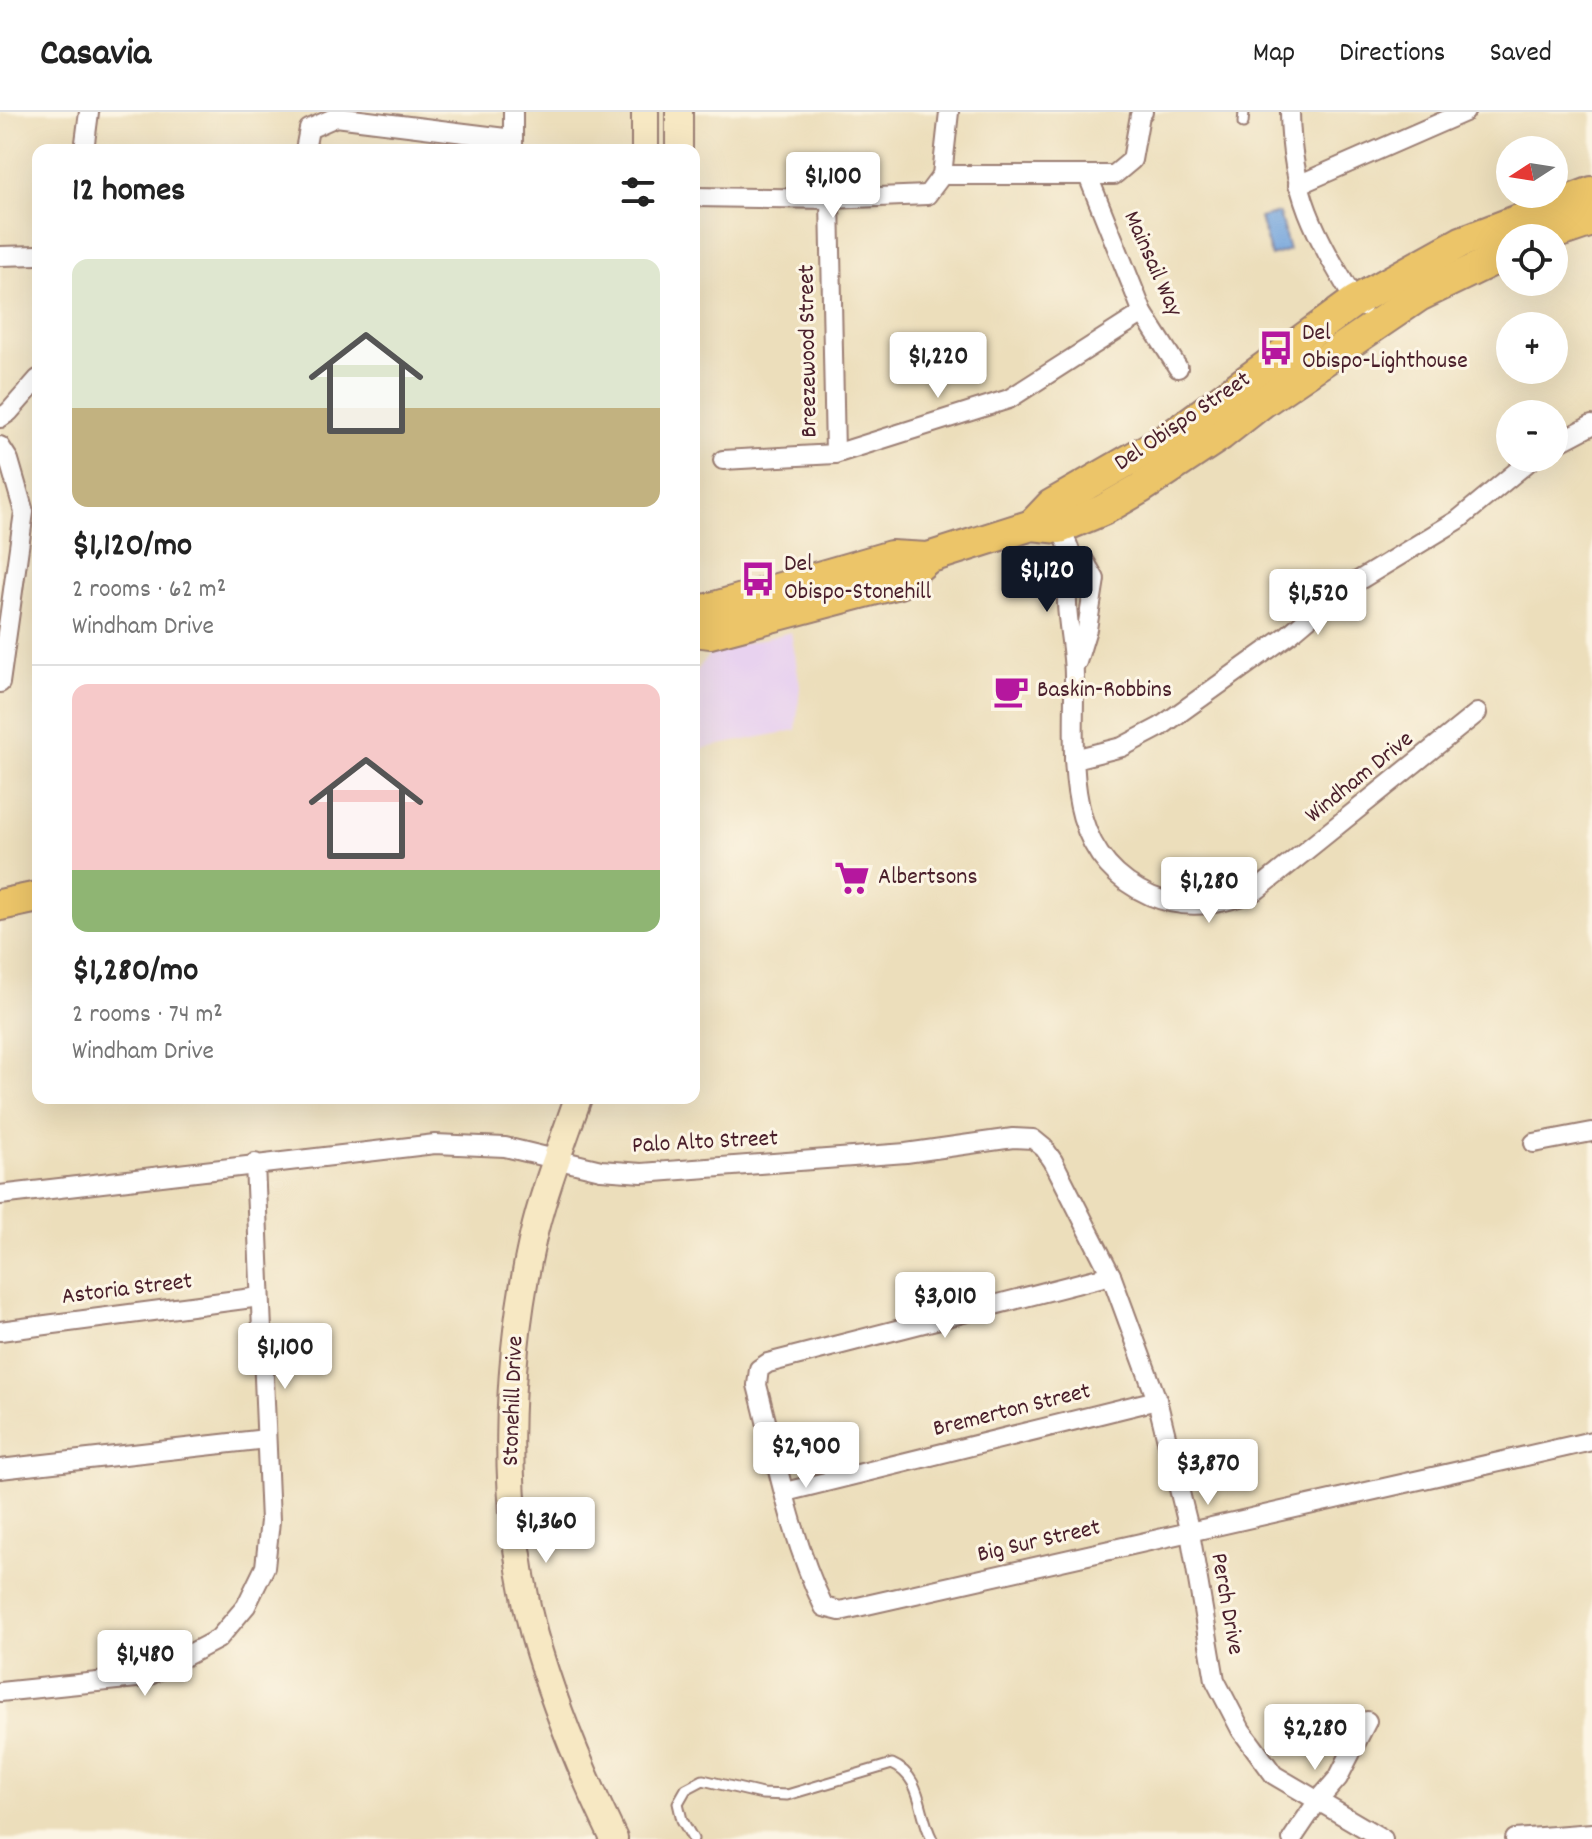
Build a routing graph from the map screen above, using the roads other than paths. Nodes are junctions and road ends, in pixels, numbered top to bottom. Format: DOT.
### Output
graph roads {
  1 [pos="89,112"];
  2 [pos="513,112"];
  3 [pos="645,112"];
  4 [pos="679,112"];
  5 [pos="949,112"];
  6 [pos="1143,112"];
  7 [pos="1244,112"];
  8 [pos="1465,112"];
  9 [pos="1285,113"];
  10 [pos="1243,123"];
  11 [pos="85,144"];
  12 [pos="306,144"];
  13 [pos="507,144"];
  14 [pos="513,144"];
  15 [pos="645,144"];
  16 [pos="679,144"];
  17 [pos="942,175"];
  18 [pos="1088,176"];
  19 [pos="1298,185"];
  20 [pos="1592,192"];
  21 [pos="700,197"];
  22 [pos="830,199"];
  23 [pos="1592,221"];
  24 [pos="1568,229"];
  25 [pos="32,255"];
  26 [pos="0,256"];
  27 [pos="1496,259"];
  28 [pos="1355,301"];
  29 [pos="1143,313"];
  30 [pos="1379,322"];
  31 [pos="1178,368"];
  32 [pos="32,386"];
  33 [pos="5,415"];
  34 [pos="1592,425"];
  35 [pos="1568,438"];
  36 [pos="0,446"];
  37 [pos="835,454"];
  38 [pos="723,460"];
  39 [pos="1516,472"];
  40 [pos="1047,519"];
  41 [pos="928,558"];
  42 [pos="1072,560"];
  43 [pos="700,611"];
  44 [pos="700,632"];
  45 [pos="1074,672"];
  46 [pos="0,683"];
  47 [pos="1477,713"];
  48 [pos="1074,759"];
  49 [pos="32,898"];
  50 [pos="0,905"];
  51 [pos="576,1104"];
  52 [pos="1592,1132"];
  53 [pos="1033,1139"];
  54 [pos="1534,1143"];
  55 [pos="558,1160"];
  56 [pos="255,1163"];
  57 [pos="0,1195"];
  58 [pos="1111,1275"];
  59 [pos="260,1297"];
  60 [pos="0,1331"];
  61 [pos="1157,1400"];
  62 [pos="266,1439"];
  63 [pos="1592,1441"];
  64 [pos="0,1469"];
  65 [pos="785,1492"];
  66 [pos="1190,1533"];
  67 [pos="0,1692"];
  68 [pos="1367,1721"];
  69 [pos="1317,1802"];
  70 [pos="1592,1833"];
  71 [pos="614,1839"];
  72 [pos="693,1839"];
  73 [pos="932,1839"];
  74 [pos="1292,1839"];
  75 [pos="1383,1839"];
  76 [pos="1515,1839"];
  1 -- 11 [label="street"];
  2 -- 14 [label="street"];
  3 -- 15 [label="main road"];
  4 -- 16 [label="main road"];
  5 -- 17 [label="street"];
  6 -- 18 [label="street"];
  7 -- 10 [label="lane"];
  8 -- 19 [label="street"];
  9 -- 19 [label="street"];
  12 -- 13 [label="street"];
  17 -- 18 [label="street"];
  17 -- 22 [label="street"];
  18 -- 29 [label="street, Mainsail Way"];
  19 -- 28 [label="street"];
  20 -- 28 [label="main road, Del Obispo Street"];
  21 -- 22 [label="street"];
  22 -- 37 [label="street, Breezewood Street"];
  23 -- 24 [label="main road"];
  25 -- 26 [label="street"];
  27 -- 30 [label="main road, Del Obispo Street"];
  28 -- 30 [label="street"];
  28 -- 40 [label="main road, Del Obispo Street"];
  29 -- 31 [label="street, Mainsail Way"];
  29 -- 37 [label="street"];
  30 -- 40 [label="main road, Del Obispo Street"];
  32 -- 33 [label="street"];
  34 -- 35 [label="street"];
  36 -- 46 [label="street"];
  37 -- 38 [label="street"];
  39 -- 48 [label="street"];
  40 -- 41 [label="main road, Del Obispo Street"];
  40 -- 42 [label="street, Windham Drive"];
  41 -- 43 [label="main road, Del Obispo Street"];
  41 -- 44 [label="main road, Del Obispo Street"];
  42 -- 45 [label="street, Windham Drive"];
  42 -- 45 [label="street, Windham Drive"];
  45 -- 48 [label="street, Windham Drive"];
  47 -- 48 [label="street, Windham Drive"];
  49 -- 50 [label="main road"];
  51 -- 55 [label="main road, Stonehill Drive"];
  52 -- 54 [label="street"];
  53 -- 55 [label="street, Palo Alto Street"];
  53 -- 58 [label="street, Perch Drive"];
  55 -- 56 [label="street, Palo Alto Street"];
  55 -- 71 [label="main road, Stonehill Drive"];
  56 -- 57 [label="street, Palo Alto Street"];
  56 -- 59 [label="street"];
  58 -- 61 [label="street, Perch Drive"];
  58 -- 65 [label="street"];
  59 -- 60 [label="street, Astoria Street"];
  59 -- 62 [label="street"];
  61 -- 65 [label="street, Bremerton Street"];
  61 -- 66 [label="street, Perch Drive"];
  62 -- 64 [label="street"];
  62 -- 67 [label="street"];
  63 -- 66 [label="street, Big Sur Street"];
  65 -- 66 [label="street, Big Sur Street"];
  66 -- 69 [label="street, Perch Drive"];
  68 -- 69 [label="street"];
  69 -- 74 [label="street"];
  69 -- 75 [label="street, Perch Drive"];
  70 -- 76 [label="street"];
  72 -- 73 [label="lane"];
}
